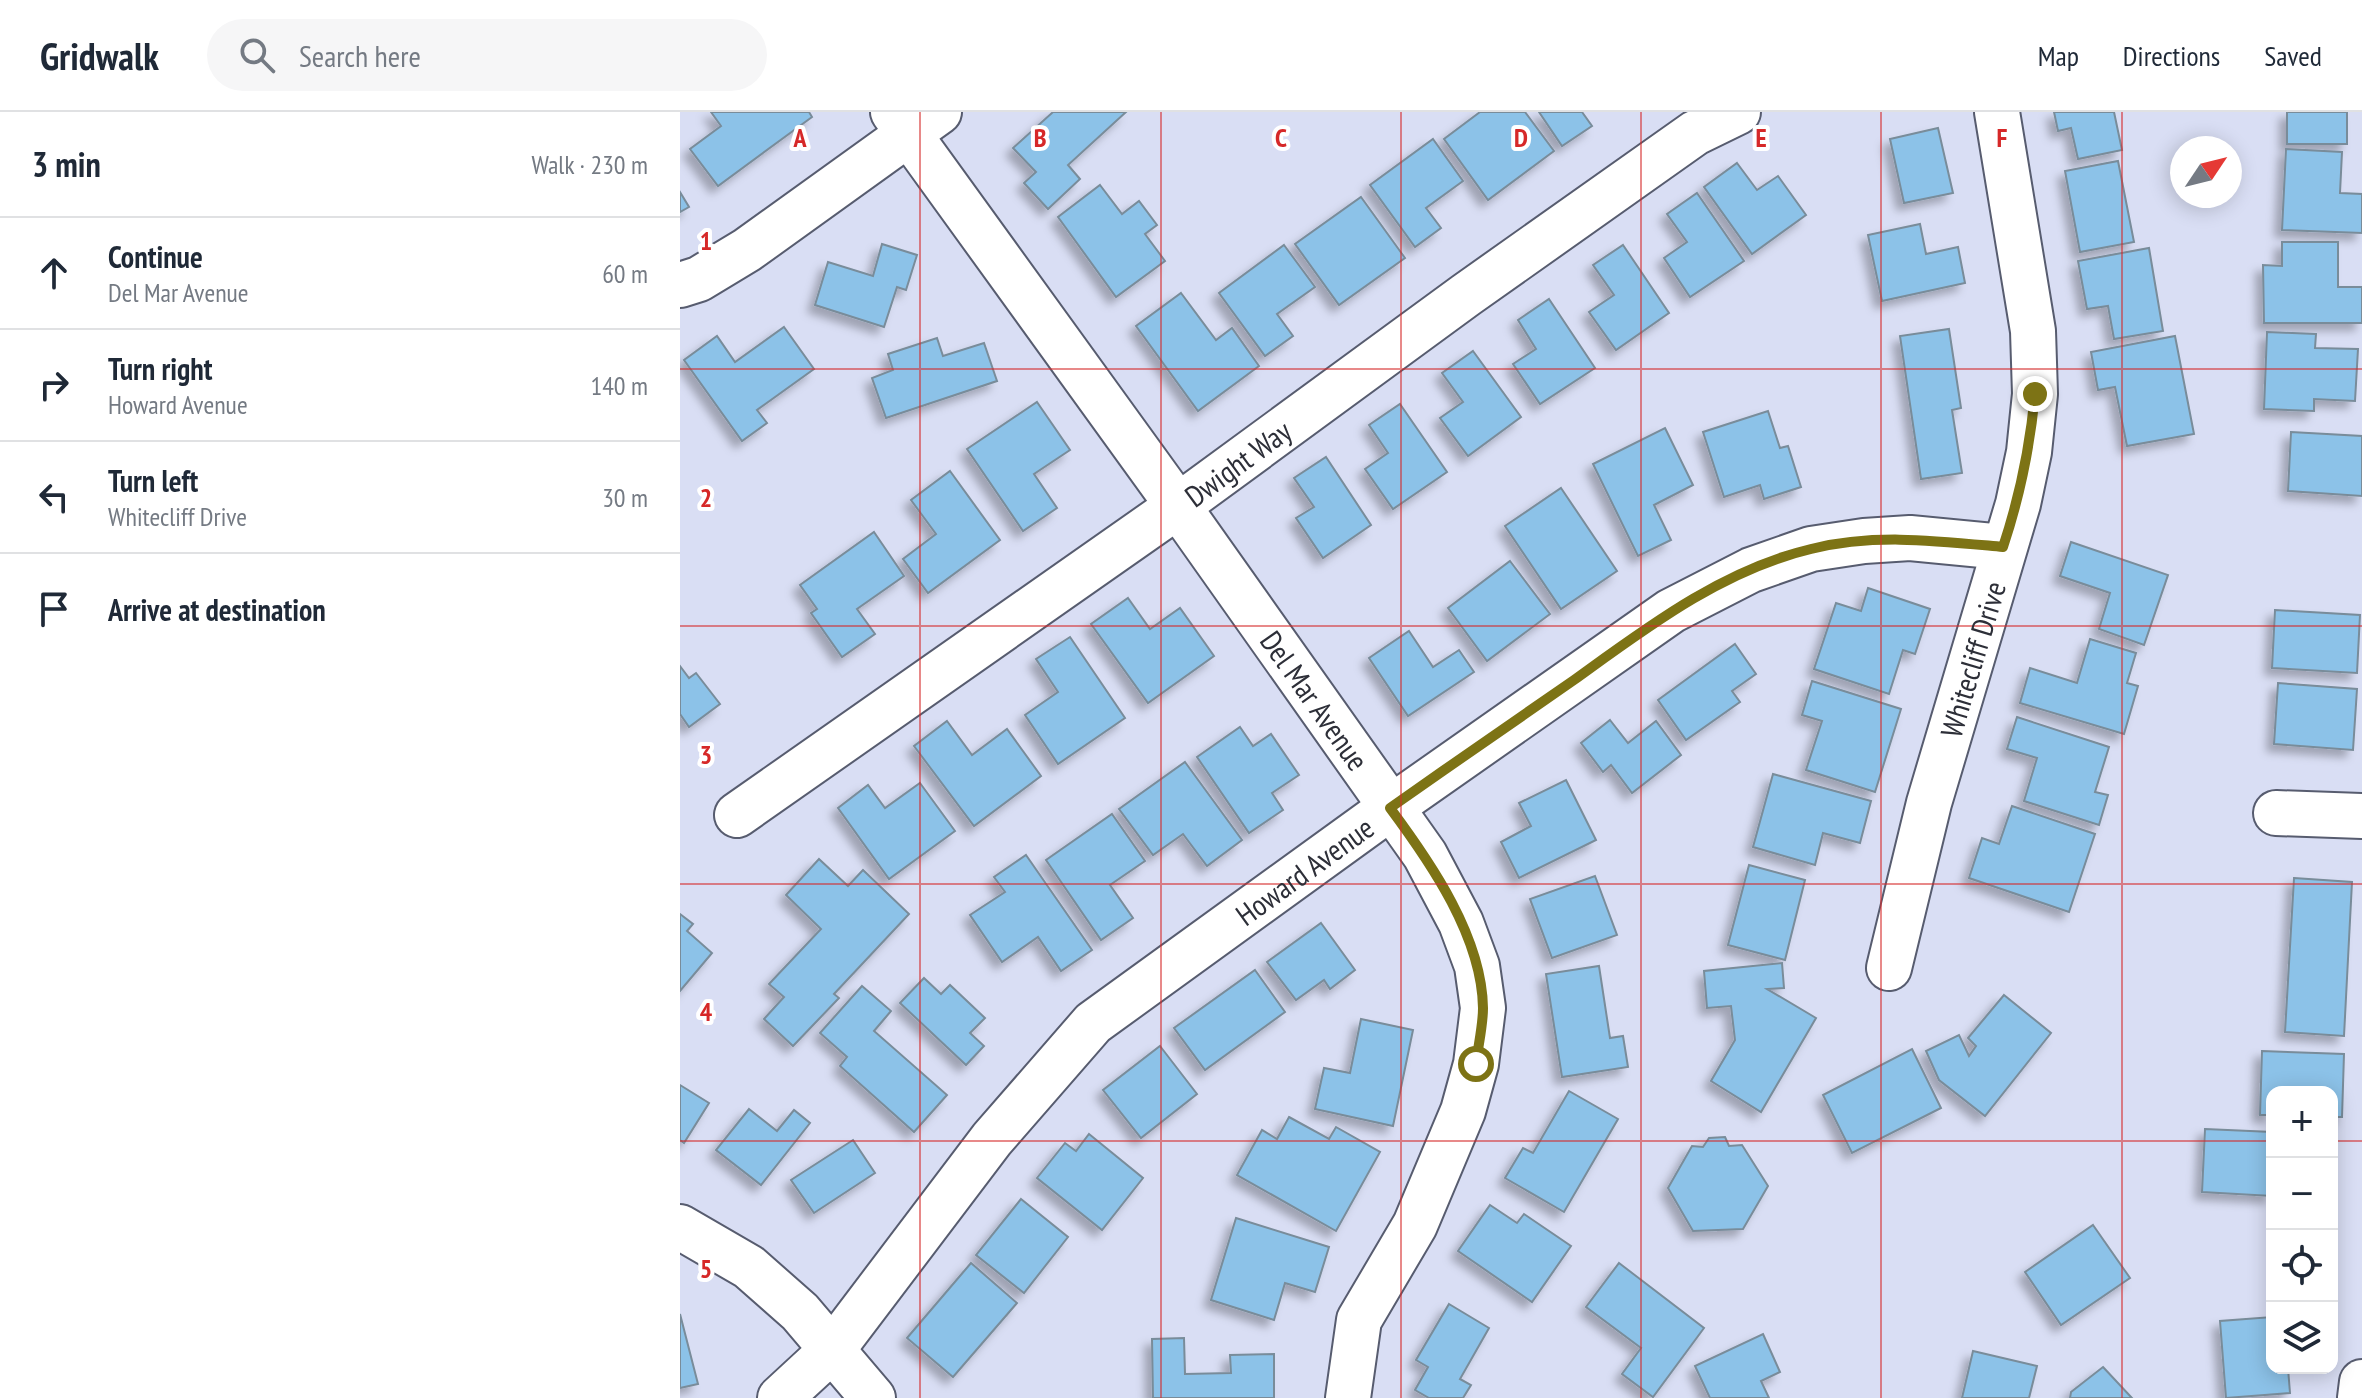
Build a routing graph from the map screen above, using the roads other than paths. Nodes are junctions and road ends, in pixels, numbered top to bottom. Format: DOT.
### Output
graph roads {
  1 [pos="1738,112"];
  2 [pos="1997,112"];
  3 [pos="913,119"];
  4 [pos="680,285"];
  5 [pos="1178,506"];
  6 [pos="2003,547"];
  7 [pos="1390,808"];
  8 [pos="2276,813"];
  9 [pos="737,815"];
  10 [pos="2362,816"];
  11 [pos="1889,968"];
  12 [pos="680,1227"];
  13 [pos="833,1349"];
  14 [pos="2362,1382"];
  15 [pos="780,1398"];
  16 [pos="873,1398"];
  17 [pos="1348,1398"];
  18 [pos="2360,1398"];
  1 -- 5 [label="street, Dwight Way"];
  2 -- 6 [label="street, Whitecliff Drive"];
  3 -- 4 [label="street"];
  3 -- 5 [label="street, Del Mar Avenue"];
  5 -- 7 [label="street, Del Mar Avenue"];
  5 -- 9 [label="street, Dwight Way"];
  6 -- 7 [label="street, Howard Avenue"];
  6 -- 11 [label="street, Whitecliff Drive"];
  7 -- 13 [label="street, Howard Avenue"];
  7 -- 17 [label="street, Del Mar Avenue"];
  8 -- 10 [label="street"];
  12 -- 13 [label="street"];
  13 -- 15 [label="street, Howard Avenue"];
  13 -- 16 [label="street"];
  14 -- 18 [label="street"];
}
